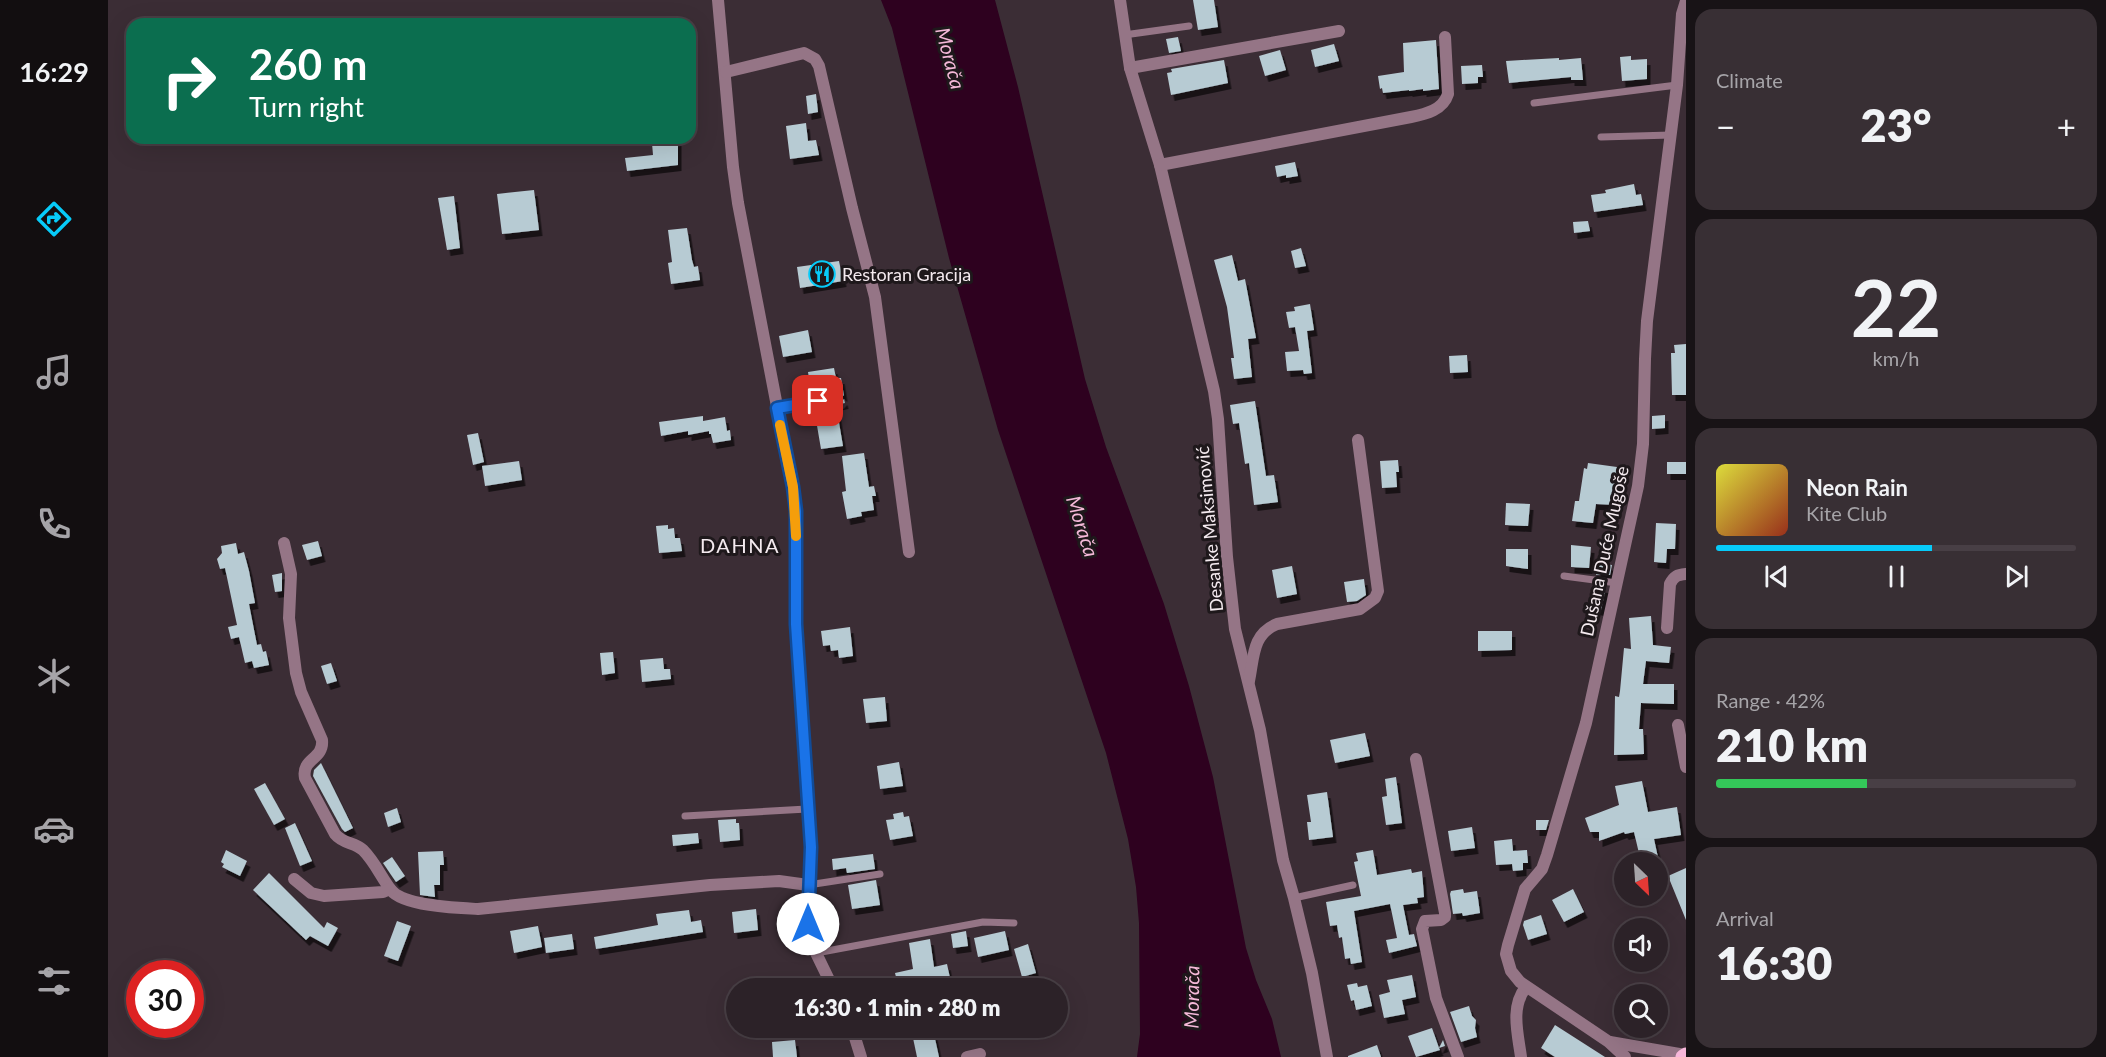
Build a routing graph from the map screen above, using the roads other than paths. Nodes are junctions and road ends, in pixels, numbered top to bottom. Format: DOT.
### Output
graph roads {
  1 [pos="718,0"];
  2 [pos="1120,0"];
  3 [pos="1686,1"];
  4 [pos="1189,26"];
  5 [pos="1339,31"];
  6 [pos="1124,35"];
  7 [pos="1445,37"];
  8 [pos="1130,68"];
  9 [pos="726,72"];
  10 [pos="1677,85"];
  11 [pos="1534,103"];
  12 [pos="1671,135"];
  13 [pos="1601,137"];
  14 [pos="1160,165"];
  15 [pos="839,398"];
  16 [pos="777,408"];
  17 [pos="1358,440"];
  18 [pos="284,543"];
  19 [pos="909,552"];
  20 [pos="1686,574"];
  21 [pos="1564,576"];
  22 [pos="1617,583"];
  23 [pos="1667,628"];
  24 [pos="1248,684"];
  25 [pos="1678,726"];
  26 [pos="1416,759"];
  27 [pos="1686,767"];
  28 [pos="807,809"];
  29 [pos="685,816"];
  30 [pos="880,874"];
  31 [pos="294,879"];
  32 [pos="808,885"];
  33 [pos="1353,885"];
  34 [pos="390,889"];
  35 [pos="1294,898"];
  36 [pos="1014,923"];
  37 [pos="816,954"];
  38 [pos="828,978"];
  39 [pos="1526,987"];
  40 [pos="855,1038"];
  41 [pos="1609,1042"];
  42 [pos="980,1054"];
  43 [pos="1685,1056"];
  44 [pos="861,1057"];
  45 [pos="966,1057"];
  46 [pos="1327,1057"];
  47 [pos="1458,1057"];
  48 [pos="1521,1057"];
  49 [pos="1625,1057"];
  1 -- 9 [label="street"];
  2 -- 6 [label="street, Desanke Maksimović"];
  3 -- 10 [label="street, Dušana Duće Mugoše"];
  4 -- 6 [label="lane"];
  5 -- 8 [label="street"];
  6 -- 8 [label="street, Desanke Maksimović"];
  7 -- 14 [label="street"];
  8 -- 14 [label="street, Desanke Maksimović"];
  9 -- 16 [label="street"];
  9 -- 19 [label="street"];
  10 -- 11 [label="lane"];
  10 -- 12 [label="street, Dušana Duće Mugoše"];
  12 -- 13 [label="lane"];
  12 -- 22 [label="street, Dušana Duće Mugoše"];
  14 -- 24 [label="street, Desanke Maksimović"];
  15 -- 16 [label="lane"];
  16 -- 28 [label="street"];
  17 -- 24 [label="street"];
  18 -- 34 [label="street"];
  20 -- 23 [label="street"];
  21 -- 22 [label="lane"];
  22 -- 39 [label="street, Dušana Duće Mugoše"];
  24 -- 35 [label="street, Desanke Maksimović"];
  25 -- 27 [label="street"];
  26 -- 47 [label="street"];
  28 -- 29 [label="lane"];
  28 -- 32 [label="street"];
  30 -- 32 [label="lane"];
  31 -- 34 [label="street"];
  32 -- 34 [label="street"];
  32 -- 37 [label="street"];
  33 -- 35 [label="lane"];
  35 -- 46 [label="street, Desanke Maksimović"];
  36 -- 37 [label="lane"];
  37 -- 38 [label="street"];
  39 -- 41 [label="street, Dušana Duće Mugoše"];
  39 -- 48 [label="street"];
  40 -- 44 [label="street"];
  41 -- 43 [label="street, Dušana Duće Mugoše"];
  41 -- 49 [label="street, Dušana Duće Mugoše"];
  42 -- 45 [label="street"];
}
